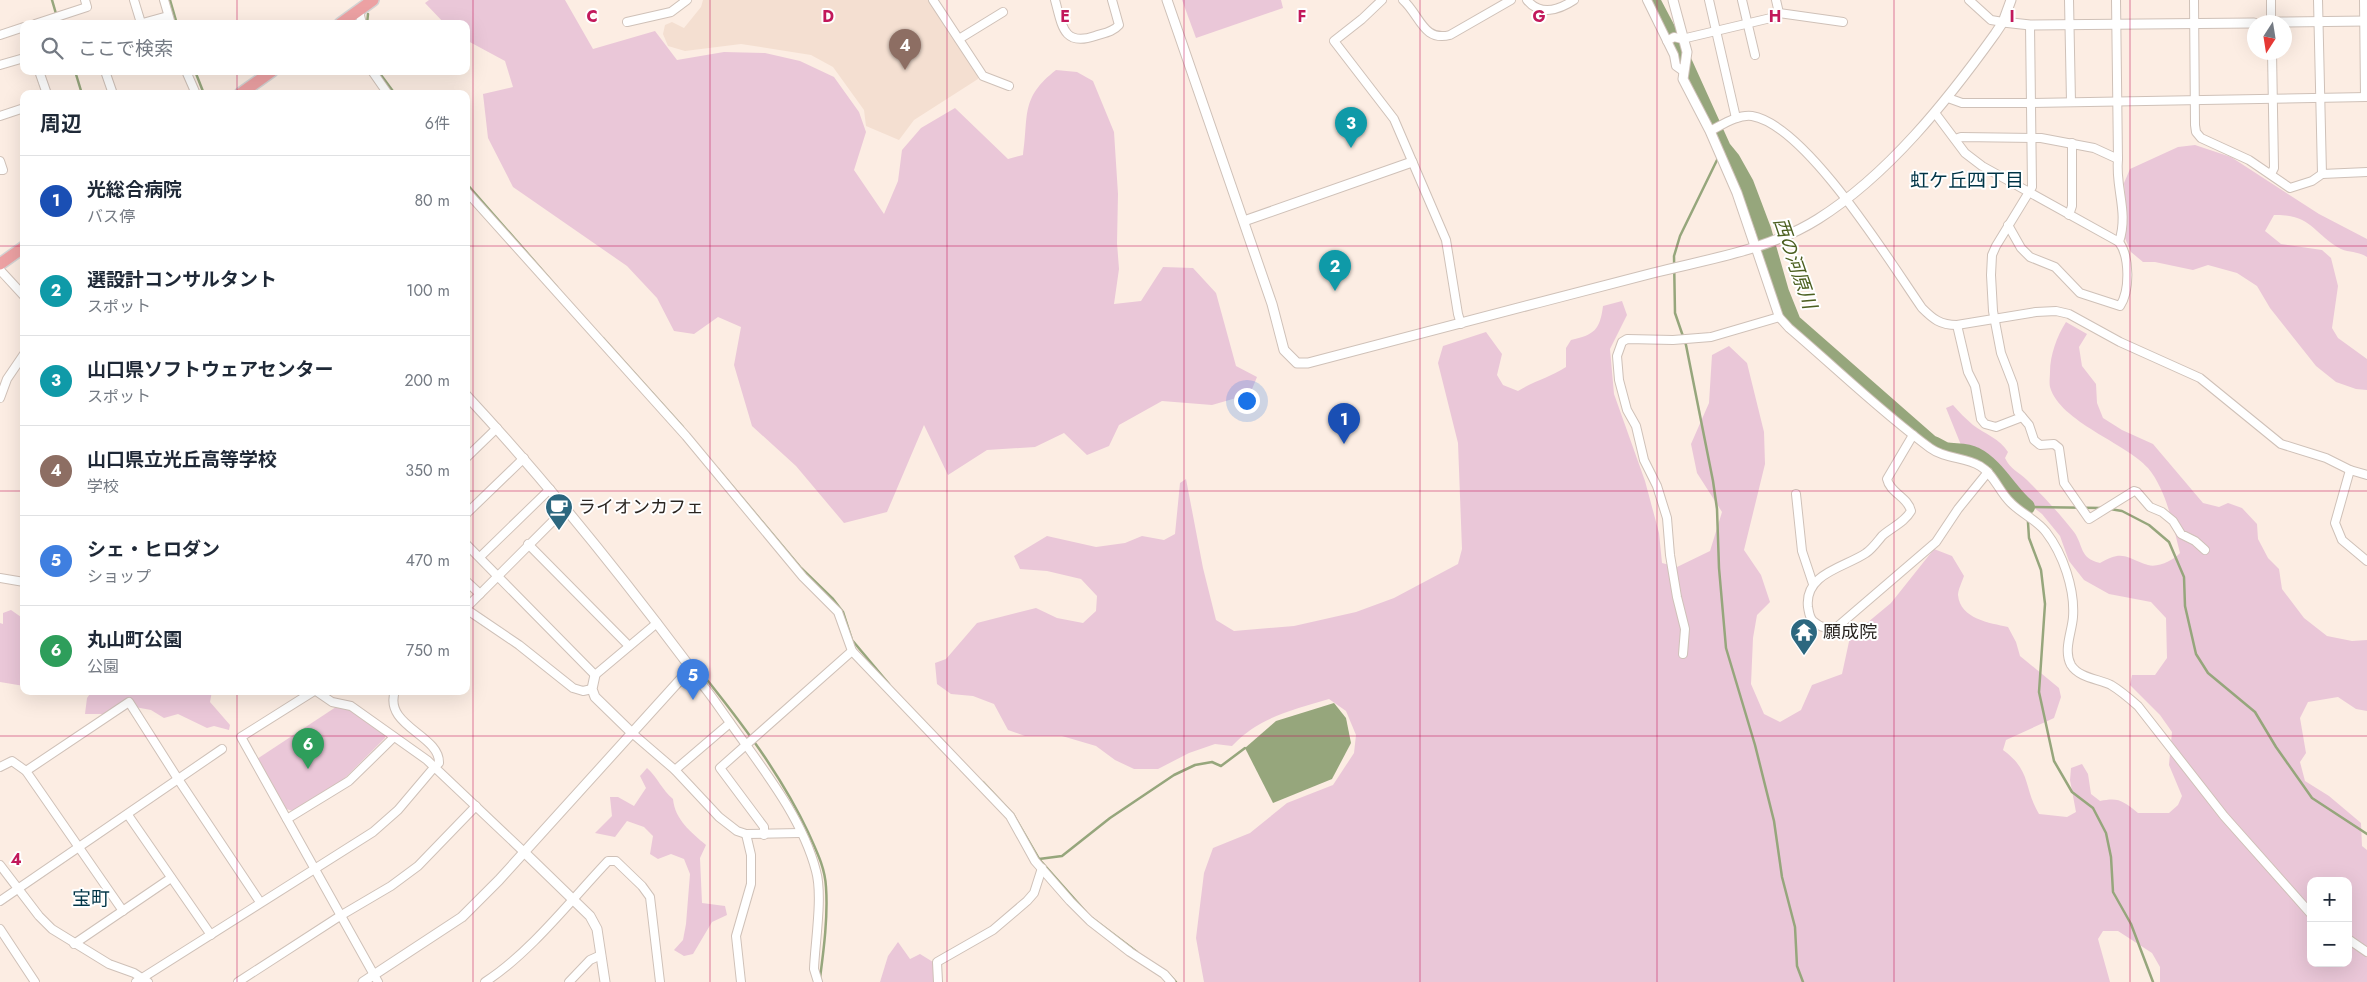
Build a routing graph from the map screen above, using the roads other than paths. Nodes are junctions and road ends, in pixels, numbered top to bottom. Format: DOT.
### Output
graph roads {
  1 [pos="85,0"];
  2 [pos="134,0"];
  3 [pos="164,0"];
  4 [pos="373,0"];
  5 [pos="687,0"];
  6 [pos="1055,0"];
  7 [pos="1112,0"];
  8 [pos="1167,0"];
  9 [pos="1382,0"];
  10 [pos="1403,0"];
  11 [pos="1511,0"];
  12 [pos="1527,0"];
  13 [pos="1574,0"];
  14 [pos="1647,0"];
  15 [pos="1673,0"];
  16 [pos="1710,0"];
  17 [pos="1742,0"];
  18 [pos="1776,0"];
  19 [pos="1969,0"];
  20 [pos="2011,0"];
  21 [pos="2069,0"];
  22 [pos="2116,0"];
  23 [pos="2194,0"];
  24 [pos="2271,0"];
  25 [pos="2318,0"];
  26 [pos="2364,0"];
  27 [pos="936,1"];
  28 [pos="359,11"];
  29 [pos="1003,12"];
  30 [pos="1779,13"];
  31 [pos="2272,15"];
  32 [pos="168,16"];
  33 [pos="46,20"];
  34 [pos="139,20"];
  35 [pos="152,20"];
  36 [pos="170,20"];
  37 [pos="346,20"];
  38 [pos="361,20"];
  39 [pos="2366,21"];
  40 [pos="627,22"];
  41 [pos="1843,22"];
  42 [pos="2003,22"];
  43 [pos="2292,22"];
  44 [pos="2318,22"];
  45 [pos="1747,23"];
  46 [pos="2247,23"];
  47 [pos="2117,24"];
  48 [pos="2194,24"];
  49 [pos="2070,25"];
  50 [pos="2030,26"];
  51 [pos="20,28"];
  52 [pos="1717,31"];
  53 [pos="0,34"];
  54 [pos="959,39"];
  55 [pos="1673,39"];
  56 [pos="1755,55"];
  57 [pos="20,59"];
  58 [pos="2272,60"];
  59 [pos="0,65"];
  60 [pos="1684,67"];
  61 [pos="40,75"];
  62 [pos="106,75"];
  63 [pos="188,75"];
  64 [pos="266,75"];
  65 [pos="375,75"];
  66 [pos="1009,86"];
  67 [pos="46,90"];
  68 [pos="112,90"];
  69 [pos="194,90"];
  70 [pos="246,90"];
  71 [pos="385,90"];
  72 [pos="2366,97"];
  73 [pos="1948,98"];
  74 [pos="2319,98"];
  75 [pos="2273,100"];
  76 [pos="2196,101"];
  77 [pos="2072,102"];
  78 [pos="2118,102"];
  79 [pos="2032,103"];
  80 [pos="20,109"];
  81 [pos="1935,113"];
  82 [pos="0,116"];
  83 [pos="1736,118"];
  84 [pos="1710,131"];
  85 [pos="2032,137"];
  86 [pos="1955,138"];
  87 [pos="2072,143"];
  88 [pos="2118,159"];
  89 [pos="0,161"];
  90 [pos="1412,162"];
  91 [pos="0,170"];
  92 [pos="2367,172"];
  93 [pos="2272,174"];
  94 [pos="2322,174"];
  95 [pos="2029,194"];
  96 [pos="470,195"];
  97 [pos="1847,200"];
  98 [pos="2069,215"];
  99 [pos="1244,221"];
  100 [pos="2008,225"];
  101 [pos="2119,242"];
  102 [pos="1755,246"];
  103 [pos="20,250"];
  104 [pos="0,264"];
  105 [pos="0,270"];
  106 [pos="20,292"];
  107 [pos="1779,317"];
  108 [pos="1995,319"];
  109 [pos="1461,324"];
  110 [pos="1957,325"];
  111 [pos="20,360"];
  112 [pos="0,398"];
  113 [pos="470,400"];
  114 [pos="2022,417"];
  115 [pos="496,428"];
  116 [pos="1913,435"];
  117 [pos="470,454"];
  118 [pos="524,458"];
  119 [pos="2350,470"];
  120 [pos="1988,472"];
  121 [pos="2367,475"];
  122 [pos="550,489"];
  123 [pos="1796,494"];
  124 [pos="565,508"];
  125 [pos="470,510"];
  126 [pos="528,544"];
  127 [pos="470,548"];
  128 [pos="2205,550"];
  129 [pos="480,557"];
  130 [pos="2366,558"];
  131 [pos="497,575"];
  132 [pos="0,578"];
  133 [pos="20,581"];
  134 [pos="470,584"];
  135 [pos="1814,584"];
  136 [pos="480,594"];
  137 [pos="470,604"];
  138 [pos="470,611"];
  139 [pos="657,623"];
  140 [pos="629,646"];
  141 [pos="852,651"];
  142 [pos="1683,654"];
  143 [pos="689,670"];
  144 [pos="595,675"];
  145 [pos="592,689"];
  146 [pos="309,695"];
  147 [pos="321,695"];
  148 [pos="394,695"];
  149 [pos="730,723"];
  150 [pos="632,733"];
  151 [pos="394,737"];
  152 [pos="747,745"];
  153 [pos="222,749"];
  154 [pos="435,766"];
  155 [pos="0,767"];
  156 [pos="675,770"];
  157 [pos="26,771"];
  158 [pos="178,780"];
  159 [pos="476,806"];
  160 [pos="128,814"];
  161 [pos="287,819"];
  162 [pos="800,833"];
  163 [pos="746,834"];
  164 [pos="764,835"];
  165 [pos="78,848"];
  166 [pos="524,852"];
  167 [pos="0,865"];
  168 [pos="315,868"];
  169 [pos="1042,868"];
  170 [pos="171,878"];
  171 [pos="18,888"];
  172 [pos="572,899"];
  173 [pos="0,901"];
  174 [pos="260,902"];
  175 [pos="2307,909"];
  176 [pos="123,910"];
  177 [pos="340,916"];
  178 [pos="0,929"];
  179 [pos="211,935"];
  180 [pos="2352,942"];
  181 [pos="74,944"];
  182 [pos="2367,952"];
  183 [pos="601,955"];
  184 [pos="376,978"];
  185 [pos="142,981"];
  186 [pos="35,982"];
  187 [pos="238,982"];
  188 [pos="363,982"];
  189 [pos="486,982"];
  190 [pos="569,982"];
  191 [pos="605,982"];
  192 [pos="660,982"];
  193 [pos="741,982"];
  194 [pos="818,982"];
  195 [pos="938,982"];
  196 [pos="1171,982"];
  1 -- 33 [label="street"];
  2 -- 34 [label="street"];
  3 -- 32 [label="street"];
  4 -- 28 [label="main road"];
  5 -- 40 [label="street"];
  6 -- 7 [label="street"];
  8 -- 99 [label="street"];
  9 -- 90 [label="street"];
  10 -- 11 [label="street"];
  12 -- 13 [label="street"];
  14 -- 55 [label="street"];
  15 -- 55 [label="street"];
  16 -- 52 [label="street"];
  17 -- 45 [label="street"];
  18 -- 30 [label="street"];
  19 -- 42 [label="street"];
  20 -- 42 [label="street"];
  21 -- 49 [label="street"];
  22 -- 47 [label="street"];
  23 -- 48 [label="street"];
  24 -- 31 [label="street"];
  25 -- 44 [label="street"];
  26 -- 39 [label="street"];
  27 -- 54 [label="street"];
  28 -- 37 [label="main road"];
  28 -- 38 [label="street"];
  29 -- 54 [label="street"];
  30 -- 41 [label="street"];
  30 -- 45 [label="street"];
  32 -- 35 [label="street"];
  32 -- 36 [label="street"];
  39 -- 44 [label="street"];
  39 -- 72 [label="street"];
  42 -- 50 [label="street"];
  42 -- 73 [label="street"];
  43 -- 44 [label="street"];
  44 -- 74 [label="street"];
  45 -- 52 [label="street"];
  45 -- 56 [label="street"];
  46 -- 48 [label="street"];
  47 -- 48 [label="street"];
  47 -- 49 [label="street"];
  47 -- 78 [label="street"];
  48 -- 76 [label="street"];
  49 -- 50 [label="street"];
  49 -- 77 [label="street"];
  50 -- 79 [label="street"];
  51 -- 53 [label="street"];
  52 -- 55 [label="street"];
  52 -- 83 [label="street"];
  54 -- 66 [label="street"];
  55 -- 60 [label="street"];
  55 -- 60 [label="street"];
  57 -- 59 [label="street"];
  58 -- 75 [label="street"];
  60 -- 84 [label="street"];
  61 -- 67 [label="street"];
  62 -- 68 [label="street"];
  63 -- 69 [label="street"];
  64 -- 70 [label="main road"];
  65 -- 71 [label="street"];
  72 -- 74 [label="street"];
  73 -- 79 [label="street"];
  73 -- 81 [label="street"];
  74 -- 75 [label="street"];
  74 -- 94 [label="street"];
  75 -- 76 [label="street"];
  75 -- 93 [label="street"];
  76 -- 78 [label="street"];
  76 -- 93 [label="street"];
  77 -- 78 [label="street"];
  77 -- 79 [label="street"];
  78 -- 88 [label="street"];
  79 -- 85 [label="street"];
  80 -- 82 [label="street"];
  81 -- 86 [label="street"];
  81 -- 97 [label="street"];
  83 -- 84 [label="street"];
  83 -- 97 [label="street"];
  84 -- 102 [label="street"];
  85 -- 86 [label="street"];
  85 -- 87 [label="street"];
  85 -- 95 [label="street"];
  86 -- 95 [label="street"];
  87 -- 88 [label="street"];
  87 -- 98 [label="street"];
  88 -- 101 [label="street"];
  89 -- 91 [label="street"];
  90 -- 99 [label="street"];
  90 -- 109 [label="street"];
  92 -- 94 [label="street"];
  93 -- 94 [label="street"];
  95 -- 98 [label="street"];
  95 -- 100 [label="street"];
  96 -- 141 [label="street"];
  97 -- 102 [label="street"];
  97 -- 110 [label="street"];
  98 -- 101 [label="street"];
  99 -- 109 [label="street"];
  100 -- 101 [label="street"];
  100 -- 108 [label="street"];
  102 -- 107 [label="street"];
  102 -- 109 [label="street"];
  103 -- 104 [label="main road"];
  105 -- 106 [label="street"];
  107 -- 116 [label="street"];
  107 -- 142 [label="street"];
  108 -- 110 [label="street"];
  108 -- 114 [label="street"];
  108 -- 119 [label="street"];
  110 -- 114 [label="street"];
  111 -- 112 [label="street"];
  113 -- 115 [label="street"];
  114 -- 128 [label="street"];
  115 -- 117 [label="street"];
  115 -- 118 [label="street"];
  116 -- 120 [label="street"];
  116 -- 135 [label="street"];
  118 -- 122 [label="street"];
  118 -- 125 [label="street"];
  119 -- 121 [label="street"];
  119 -- 130 [label="street"];
  120 -- 135 [label="street"];
  120 -- 175 [label="street"];
  122 -- 124 [label="street"];
  122 -- 129 [label="street"];
  123 -- 135 [label="street"];
  124 -- 126 [label="street"];
  124 -- 139 [label="street"];
  126 -- 131 [label="street"];
  126 -- 140 [label="street"];
  127 -- 129 [label="street"];
  129 -- 131 [label="street"];
  131 -- 136 [label="street"];
  131 -- 144 [label="street"];
  132 -- 133 [label="street"];
  134 -- 136 [label="street"];
  136 -- 137 [label="street"];
  138 -- 145 [label="street"];
  139 -- 140 [label="street"];
  139 -- 143 [label="street"];
  140 -- 144 [label="street"];
  141 -- 152 [label="street"];
  141 -- 169 [label="street"];
  143 -- 149 [label="street"];
  143 -- 150 [label="street"];
  144 -- 145 [label="street"];
  145 -- 150 [label="street"];
  146 -- 161 [label="street"];
  147 -- 151 [label="street"];
  148 -- 154 [label="street"];
  149 -- 152 [label="street"];
  149 -- 156 [label="street"];
  150 -- 156 [label="street"];
  150 -- 166 [label="street"];
  151 -- 154 [label="street"];
  151 -- 161 [label="street"];
  152 -- 162 [label="street"];
  152 -- 164 [label="street"];
  153 -- 158 [label="street"];
  154 -- 159 [label="street"];
  154 -- 168 [label="street"];
  155 -- 157 [label="street"];
  156 -- 163 [label="street"];
  157 -- 158 [label="street"];
  157 -- 165 [label="street"];
  158 -- 160 [label="street"];
  158 -- 174 [label="street"];
  159 -- 166 [label="street"];
  159 -- 177 [label="street"];
  160 -- 165 [label="street"];
  160 -- 170 [label="street"];
  161 -- 168 [label="street"];
  162 -- 164 [label="street"];
  162 -- 194 [label="street"];
  163 -- 164 [label="street"];
  163 -- 193 [label="street"];
  165 -- 171 [label="street"];
  165 -- 176 [label="street"];
  166 -- 172 [label="street"];
  166 -- 184 [label="street"];
  167 -- 171 [label="street"];
  168 -- 174 [label="street"];
  168 -- 177 [label="street"];
  169 -- 195 [label="street"];
  169 -- 196 [label="street"];
  170 -- 176 [label="street"];
  170 -- 179 [label="street"];
  171 -- 173 [label="street"];
  171 -- 181 [label="street"];
  172 -- 183 [label="street"];
  172 -- 189 [label="street"];
  172 -- 192 [label="street"];
  174 -- 179 [label="street"];
  176 -- 181 [label="street"];
  177 -- 184 [label="street"];
  177 -- 187 [label="street"];
  178 -- 186 [label="street"];
  179 -- 185 [label="street"];
  180 -- 182 [label="street"];
  181 -- 185 [label="street"];
  183 -- 190 [label="street"];
  183 -- 191 [label="street"];
  184 -- 188 [label="street"];
}
